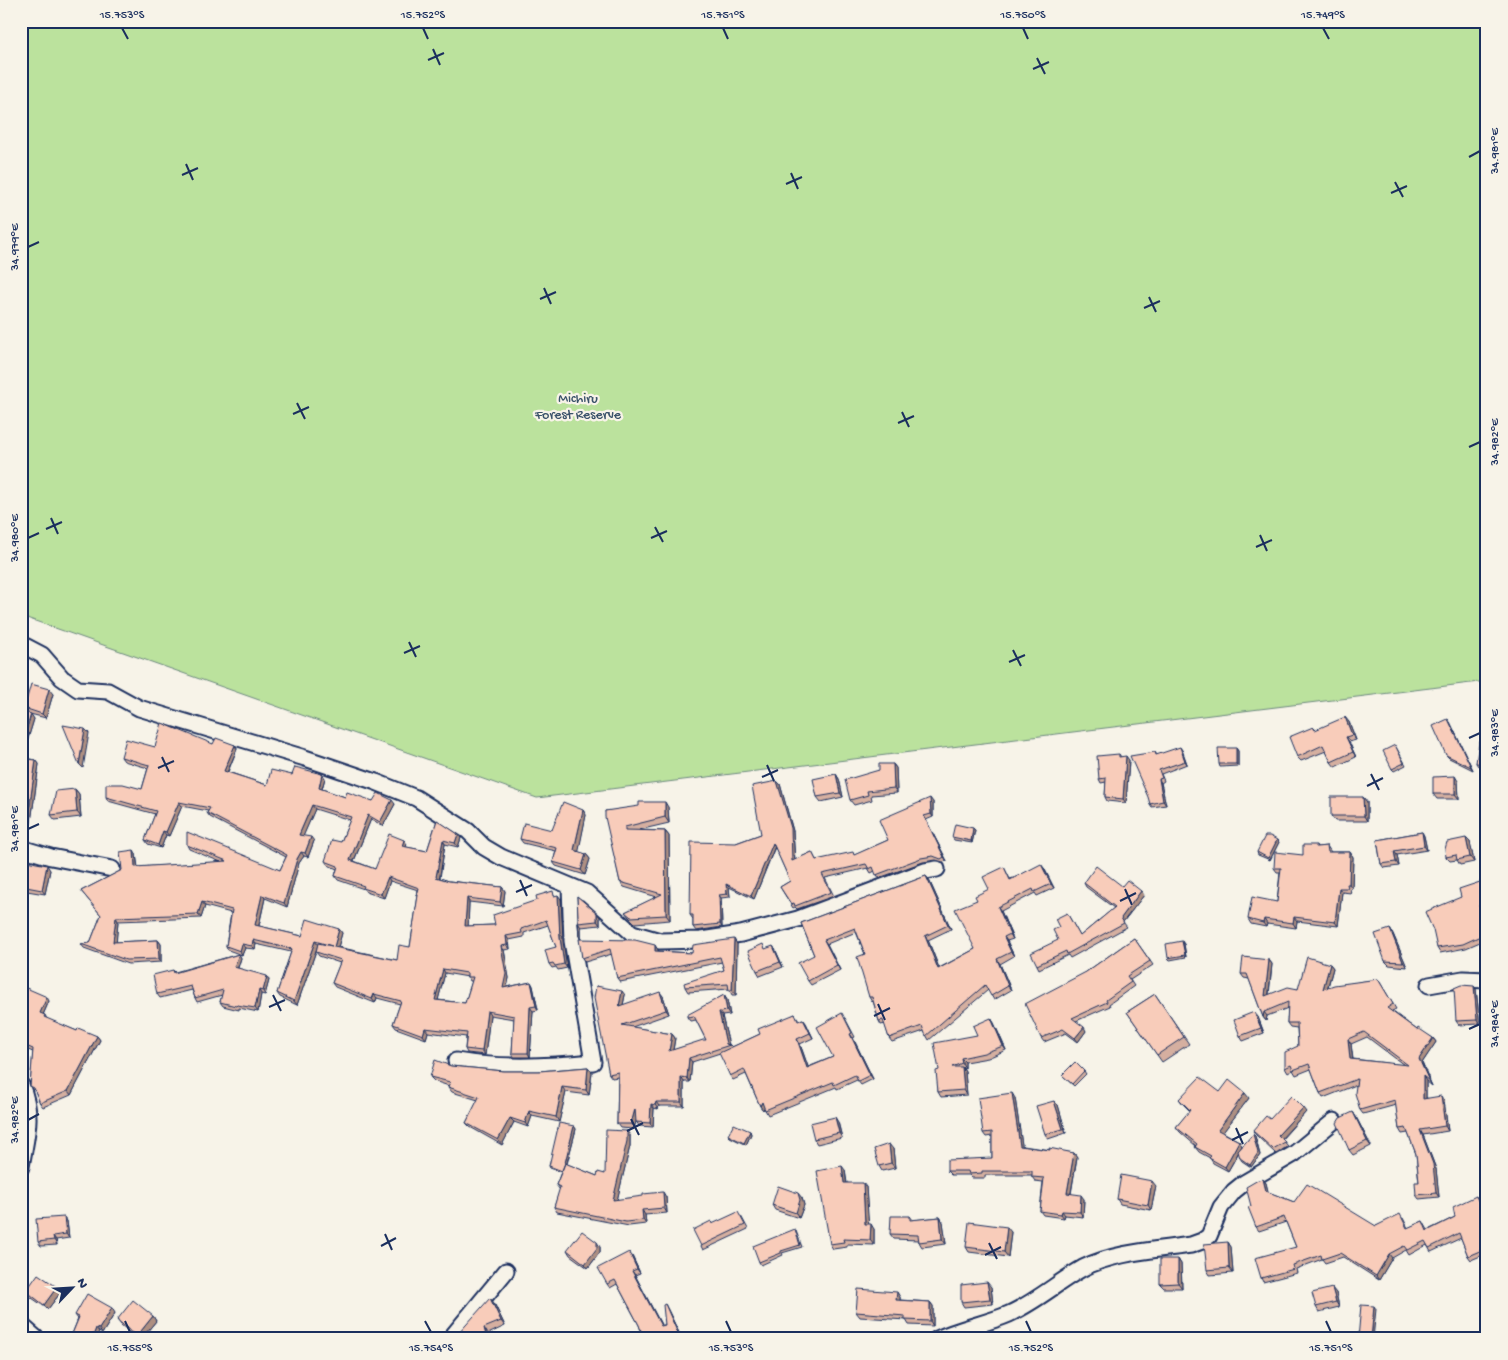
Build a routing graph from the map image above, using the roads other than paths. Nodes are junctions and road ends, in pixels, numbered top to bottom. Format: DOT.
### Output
graph roads {
  1 [pos="21,644"];
  2 [pos="21,848"];
  3 [pos="112,869"];
  4 [pos="937,869"];
  5 [pos="570,887"];
  6 [pos="1487,980"];
  7 [pos="1429,985"];
  8 [pos="456,1061"];
  9 [pos="21,1085"];
  10 [pos="1334,1121"];
  11 [pos="21,1167"];
  12 [pos="506,1271"];
  13 [pos="21,1325"];
  14 [pos="37,1339"];
  15 [pos="450,1339"];
  16 [pos="937,1339"];
  1 -- 5 [label="street"];
  2 -- 3 [label="street"];
  4 -- 5 [label="street"];
  5 -- 8 [label="street"];
  6 -- 7 [label="street"];
  9 -- 11 [label="street"];
  10 -- 16 [label="street"];
  12 -- 15 [label="street"];
  13 -- 14 [label="street"];
}
